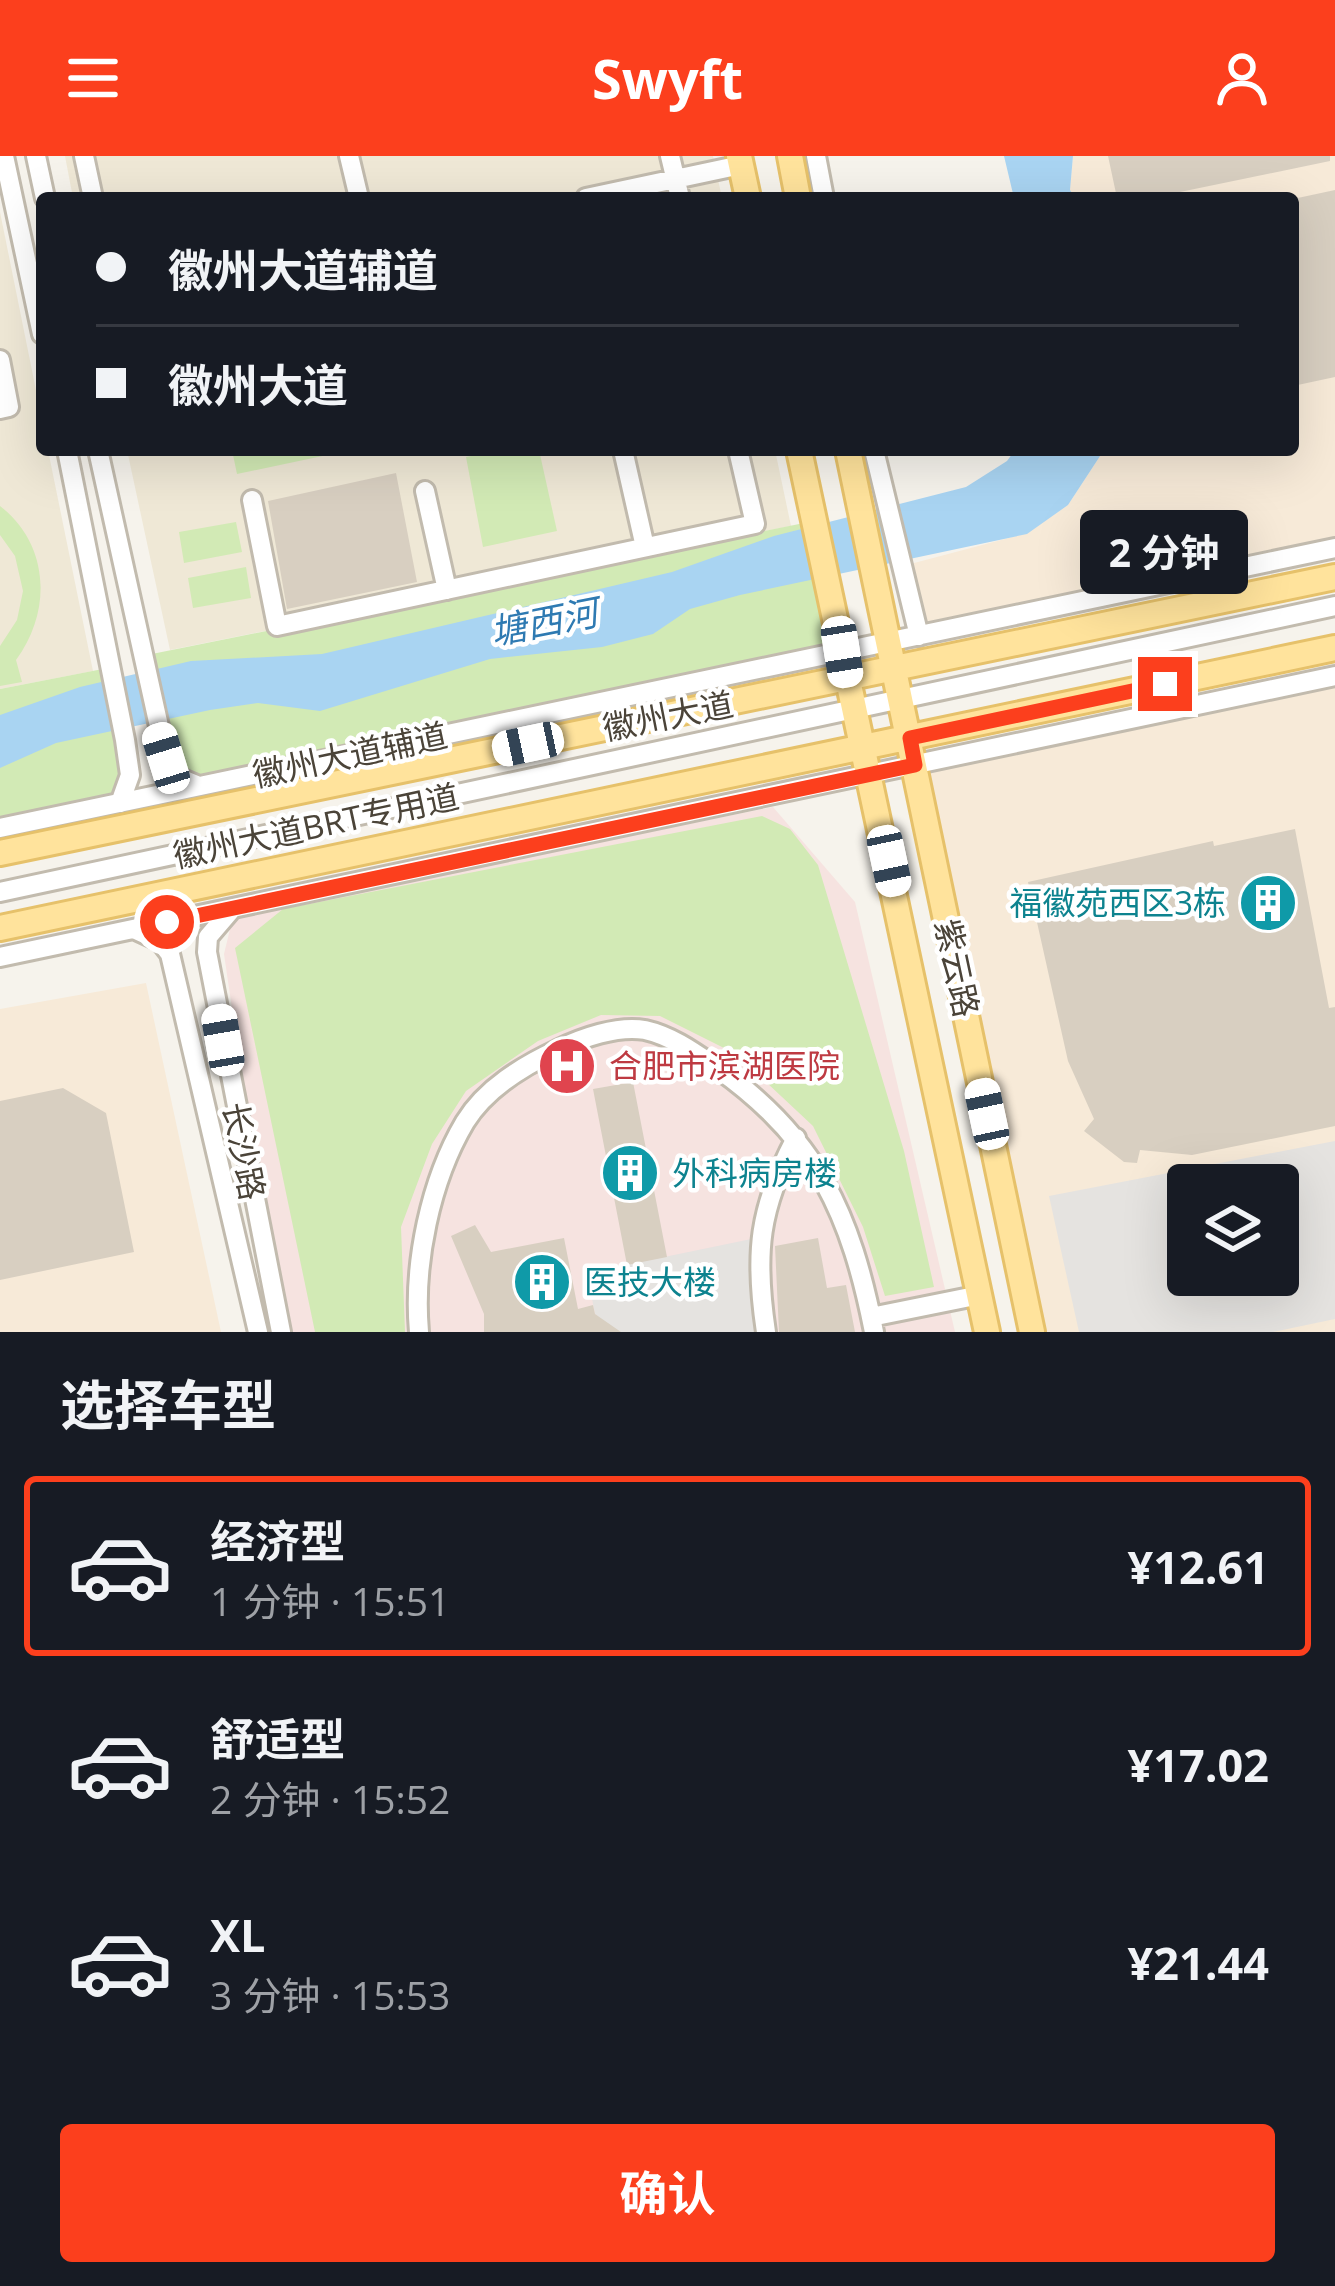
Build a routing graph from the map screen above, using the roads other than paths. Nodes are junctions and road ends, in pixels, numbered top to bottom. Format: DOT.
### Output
graph roads {
  1 [pos="4,156"];
  2 [pos="36,156"];
  3 [pos="84,156"];
  4 [pos="349,156"];
  5 [pos="670,156"];
  6 [pos="790,156"];
  7 [pos="816,156"];
  8 [pos="740,160"];
  9 [pos="678,188"];
  10 [pos="44,192"];
  11 [pos="92,192"];
  12 [pos="358,192"];
  13 [pos="641,192"];
  14 [pos="747,192"];
  15 [pos="797,192"];
  16 [pos="823,192"];
  17 [pos="6,199"];
  18 [pos="36,312"];
  19 [pos="0,360"];
  20 [pos="0,409"];
  21 [pos="68,456"];
  22 [pos="99,456"];
  23 [pos="624,456"];
  24 [pos="739,456"];
  25 [pos="800,456"];
  26 [pos="849,456"];
  27 [pos="875,456"];
  28 [pos="425,491"];
  29 [pos="252,500"];
  30 [pos="645,548"];
  31 [pos="1335,548"];
  32 [pos="1335,577"];
  33 [pos="447,590"];
  34 [pos="1335,610"];
  35 [pos="919,636"];
  36 [pos="890,641"];
  37 [pos="1335,648"];
  38 [pos="842,652"];
  39 [pos="896,670"];
  40 [pos="1335,676"];
  41 [pos="847,680"];
  42 [pos="902,701"];
  43 [pos="855,711"];
  44 [pos="910,738"];
  45 [pos="865,746"];
  46 [pos="915,765"];
  47 [pos="871,774"];
  48 [pos="199,786"];
  49 [pos="120,803"];
  50 [pos="0,828"];
  51 [pos="0,853"];
  52 [pos="0,896"];
  53 [pos="233,908"];
  54 [pos="0,928"];
  55 [pos="134,929"];
  56 [pos="0,957"];
  57 [pos="796,1138"];
  58 [pos="980,1295"];
  59 [pos="873,1325"];
  60 [pos="258,1332"];
  61 [pos="281,1332"];
  62 [pos="418,1332"];
  63 [pos="766,1332"];
  64 [pos="987,1332"];
  65 [pos="1032,1332"];
  1 -- 17 [label="street"];
  2 -- 10 [label="street"];
  3 -- 11 [label="street"];
  4 -- 12 [label="street"];
  5 -- 9 [label="street"];
  6 -- 15 [label="main road"];
  7 -- 16 [label="street"];
  8 -- 9 [label="street"];
  8 -- 14 [label="main road"];
  9 -- 13 [label="street"];
  17 -- 18 [label="street"];
  19 -- 20 [label="street"];
  21 -- 49 [label="street"];
  22 -- 48 [label="street"];
  23 -- 30 [label="street"];
  24 -- 30 [label="street"];
  25 -- 38 [label="main road, 紫云路"];
  26 -- 36 [label="main road, 紫云路"];
  27 -- 35 [label="street"];
  28 -- 33 [label="street"];
  29 -- 33 [label="street"];
  30 -- 33 [label="street"];
  31 -- 35 [label="street, 徽州大道辅道"];
  32 -- 39 [label="main road, 徽州大道"];
  34 -- 42 [label="street, 徽州大道BRT专用道"];
  35 -- 36 [label="street, 徽州大道辅道"];
  36 -- 38 [label="street, 徽州大道辅道"];
  36 -- 39 [label="main road, 紫云路"];
  37 -- 44 [label="main road"];
  38 -- 41 [label="main road, 紫云路"];
  38 -- 48 [label="street, 徽州大道辅道"];
  39 -- 41 [label="main road, 徽州大道"];
  39 -- 42 [label="main road, 紫云路"];
  40 -- 46 [label="street"];
  41 -- 43 [label="main road, 紫云路"];
  41 -- 51 [label="main road, 徽州大道"];
  42 -- 43 [label="street, 徽州大道BRT专用道"];
  42 -- 44 [label="main road, 紫云路"];
  43 -- 45 [label="main road, 紫云路"];
  43 -- 52 [label="street, 徽州大道BRT专用道"];
  44 -- 45 [label="main road"];
  44 -- 46 [label="main road, 紫云路"];
  45 -- 47 [label="main road, 紫云路"];
  45 -- 54 [label="main road"];
  46 -- 47 [label="street"];
  46 -- 65 [label="main road, 紫云路"];
  47 -- 53 [label="street"];
  47 -- 58 [label="main road, 紫云路"];
  48 -- 49 [label="street, 徽州大道辅道"];
  49 -- 50 [label="street, 徽州大道辅道"];
  53 -- 55 [label="street"];
  53 -- 61 [label="street, 长沙路"];
  55 -- 56 [label="street"];
  55 -- 60 [label="street, 长沙路"];
  57 -- 59 [label="street"];
  57 -- 62 [label="street"];
  57 -- 63 [label="street"];
  58 -- 59 [label="street"];
  58 -- 64 [label="main road, 紫云路"];
}
